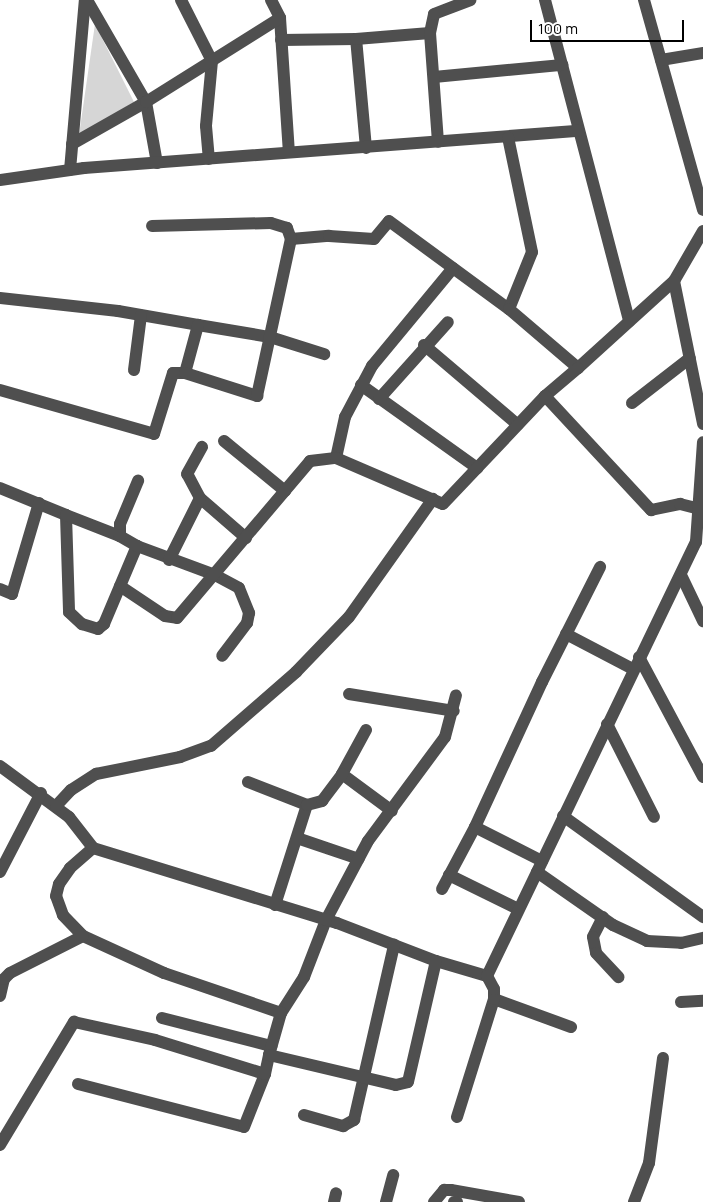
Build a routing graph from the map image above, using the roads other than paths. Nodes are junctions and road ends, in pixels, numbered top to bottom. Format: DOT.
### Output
graph roads {
  1 [pos="86,0"];
  2 [pos="181,0"];
  3 [pos="271,0"];
  4 [pos="470,0"];
  5 [pos="545,0"];
  6 [pos="644,0"];
  7 [pos="280,18"];
  8 [pos="430,33"];
  9 [pos="356,39"];
  10 [pos="281,40"];
  11 [pos="703,53"];
  12 [pos="660,60"];
  13 [pos="212,61"];
  14 [pos="562,65"];
  15 [pos="434,77"];
  16 [pos="146,102"];
  17 [pos="579,131"];
  18 [pos="508,136"];
  19 [pos="438,142"];
  20 [pos="72,144"];
  21 [pos="366,148"];
  22 [pos="289,152"];
  23 [pos="209,159"];
  24 [pos="157,163"];
  25 [pos="70,170"];
  26 [pos="0,180"];
  27 [pos="703,210"];
  28 [pos="152,226"];
  29 [pos="703,231"];
  30 [pos="291,239"];
  31 [pos="454,268"];
  32 [pos="674,281"];
  33 [pos="0,298"];
  34 [pos="509,309"];
  35 [pos="141,315"];
  36 [pos="629,321"];
  37 [pos="448,322"];
  38 [pos="198,325"];
  39 [pos="270,337"];
  40 [pos="424,345"];
  41 [pos="324,354"];
  42 [pos="690,358"];
  43 [pos="578,368"];
  44 [pos="134,370"];
  45 [pos="185,373"];
  46 [pos="361,385"];
  47 [pos="0,390"];
  48 [pos="545,396"];
  49 [pos="379,399"];
  50 [pos="632,403"];
  51 [pos="702,415"];
  52 [pos="518,425"];
  53 [pos="224,441"];
  54 [pos="703,442"];
  55 [pos="202,447"];
  56 [pos="336,458"];
  57 [pos="477,468"];
  58 [pos="138,481"];
  59 [pos="0,488"];
  60 [pos="702,490"];
  61 [pos="286,491"];
  62 [pos="200,498"];
  63 [pos="433,499"];
  64 [pos="39,503"];
  65 [pos="700,509"];
  66 [pos="66,515"];
  67 [pos="120,536"];
  68 [pos="246,538"];
  69 [pos="700,542"];
  70 [pos="137,546"];
  71 [pos="169,560"];
  72 [pos="600,567"];
  73 [pos="215,575"];
  74 [pos="682,577"];
  75 [pos="120,586"];
  76 [pos="0,589"];
  77 [pos="703,621"];
  78 [pos="566,634"];
  79 [pos="222,656"];
  80 [pos="636,663"];
  81 [pos="349,694"];
  82 [pos="456,695"];
  83 [pos="454,711"];
  84 [pos="607,724"];
  85 [pos="366,730"];
  86 [pos="0,766"];
  87 [pos="342,774"];
  88 [pos="703,777"];
  89 [pos="248,782"];
  90 [pos="40,793"];
  91 [pos="307,805"];
  92 [pos="56,806"];
  93 [pos="392,811"];
  94 [pos="563,816"];
  95 [pos="654,817"];
  96 [pos="475,827"];
  97 [pos="297,838"];
  98 [pos="93,848"];
  99 [pos="359,859"];
  100 [pos="539,866"];
  101 [pos="0,872"];
  102 [pos="449,875"];
  103 [pos="442,889"];
  104 [pos="274,905"];
  105 [pos="518,909"];
  106 [pos="602,917"];
  107 [pos="703,917"];
  108 [pos="326,920"];
  109 [pos="83,936"];
  110 [pos="703,938"];
  111 [pos="394,945"];
  112 [pos="436,962"];
  113 [pos="487,976"];
  114 [pos="618,977"];
  115 [pos="0,996"];
  116 [pos="494,999"];
  117 [pos="703,1001"];
  118 [pos="680,1002"];
  119 [pos="281,1013"];
  120 [pos="162,1018"];
  121 [pos="571,1027"];
  122 [pos="270,1051"];
  123 [pos="663,1058"];
  124 [pos="264,1074"];
  125 [pos="366,1076"];
  126 [pos="78,1084"];
  127 [pos="304,1115"];
  128 [pos="457,1116"];
  129 [pos="0,1145"];
  130 [pos="393,1175"];
  131 [pos="386,1202"];
  132 [pos="434,1202"];
  133 [pos="519,1202"];
  134 [pos="634,1202"];
  1 -- 16 [label="street"];
  1 -- 20 [label="street"];
  2 -- 13 [label="street"];
  3 -- 7 [label="street"];
  4 -- 8 [label="street"];
  5 -- 14 [label="street"];
  6 -- 12 [label="street"];
  7 -- 10 [label="street"];
  7 -- 13 [label="street"];
  8 -- 9 [label="street"];
  8 -- 15 [label="street"];
  9 -- 10 [label="street"];
  9 -- 21 [label="street"];
  10 -- 22 [label="street"];
  11 -- 12 [label="street"];
  12 -- 27 [label="street"];
  13 -- 16 [label="street"];
  13 -- 23 [label="street"];
  14 -- 15 [label="street"];
  14 -- 17 [label="street"];
  15 -- 19 [label="street"];
  16 -- 20 [label="street"];
  16 -- 24 [label="street"];
  17 -- 18 [label="street"];
  17 -- 36 [label="street"];
  18 -- 19 [label="street"];
  18 -- 34 [label="street"];
  19 -- 21 [label="street"];
  20 -- 25 [label="street"];
  21 -- 22 [label="street"];
  22 -- 23 [label="street"];
  23 -- 24 [label="street"];
  24 -- 25 [label="street"];
  25 -- 26 [label="street"];
  28 -- 30 [label="street"];
  29 -- 32 [label="street"];
  30 -- 31 [label="street"];
  30 -- 39 [label="street"];
  31 -- 34 [label="street"];
  31 -- 46 [label="street"];
  32 -- 36 [label="street"];
  32 -- 42 [label="street"];
  33 -- 35 [label="street"];
  34 -- 43 [label="street"];
  35 -- 38 [label="street"];
  35 -- 44 [label="street"];
  36 -- 43 [label="street"];
  37 -- 40 [label="street"];
  38 -- 39 [label="street"];
  38 -- 45 [label="street"];
  39 -- 41 [label="street"];
  39 -- 45 [label="street"];
  40 -- 49 [label="street"];
  40 -- 52 [label="street"];
  42 -- 50 [label="street"];
  42 -- 51 [label="street"];
  43 -- 48 [label="street"];
  45 -- 47 [label="street"];
  46 -- 49 [label="street"];
  46 -- 56 [label="street"];
  48 -- 52 [label="street"];
  48 -- 65 [label="street"];
  49 -- 57 [label="street"];
  52 -- 57 [label="street"];
  53 -- 61 [label="street"];
  54 -- 60 [label="street"];
  55 -- 62 [label="street"];
  56 -- 61 [label="street"];
  56 -- 63 [label="street"];
  57 -- 63 [label="street"];
  58 -- 67 [label="street"];
  59 -- 64 [label="street"];
  60 -- 65 [label="street"];
  61 -- 68 [label="street"];
  62 -- 68 [label="street"];
  62 -- 71 [label="street"];
  63 -- 92 [label="street"];
  64 -- 66 [label="street"];
  64 -- 76 [label="street"];
  65 -- 69 [label="street"];
  66 -- 67 [label="street"];
  66 -- 75 [label="street"];
  67 -- 70 [label="street"];
  68 -- 73 [label="street"];
  69 -- 74 [label="street"];
  70 -- 71 [label="street"];
  70 -- 75 [label="street"];
  71 -- 73 [label="street"];
  72 -- 78 [label="street"];
  73 -- 75 [label="street"];
  73 -- 79 [label="street"];
  74 -- 77 [label="street"];
  74 -- 80 [label="street"];
  78 -- 80 [label="street"];
  78 -- 96 [label="street"];
  80 -- 84 [label="street"];
  80 -- 88 [label="street"];
  81 -- 83 [label="street"];
  82 -- 83 [label="street"];
  83 -- 93 [label="street"];
  84 -- 94 [label="street"];
  84 -- 95 [label="street"];
  85 -- 87 [label="street"];
  86 -- 90 [label="street"];
  87 -- 91 [label="street"];
  87 -- 93 [label="street"];
  89 -- 91 [label="street"];
  90 -- 92 [label="street"];
  90 -- 101 [label="street"];
  91 -- 97 [label="street"];
  92 -- 98 [label="street"];
  93 -- 99 [label="street"];
  94 -- 100 [label="street"];
  94 -- 107 [label="street"];
  96 -- 100 [label="street"];
  96 -- 102 [label="street"];
  97 -- 99 [label="street"];
  97 -- 104 [label="street"];
  98 -- 104 [label="street"];
  98 -- 109 [label="street"];
  99 -- 108 [label="street"];
  100 -- 105 [label="street"];
  100 -- 106 [label="street"];
  102 -- 103 [label="street"];
  102 -- 105 [label="street"];
  104 -- 108 [label="street"];
  105 -- 113 [label="street"];
  106 -- 110 [label="street"];
  106 -- 114 [label="street"];
  108 -- 111 [label="street"];
  108 -- 119 [label="street"];
  109 -- 115 [label="street"];
  109 -- 119 [label="street"];
  111 -- 112 [label="street"];
  111 -- 125 [label="street"];
  112 -- 113 [label="street"];
  112 -- 125 [label="street"];
  113 -- 116 [label="street"];
  116 -- 121 [label="street"];
  116 -- 128 [label="street"];
  117 -- 118 [label="street"];
  119 -- 122 [label="street"];
  120 -- 122 [label="street"];
  122 -- 124 [label="street"];
  122 -- 125 [label="street"];
  123 -- 134 [label="street"];
  124 -- 126 [label="street"];
  124 -- 129 [label="street"];
  125 -- 127 [label="street"];
  130 -- 131 [label="street"];
  132 -- 133 [label="street"];
}
